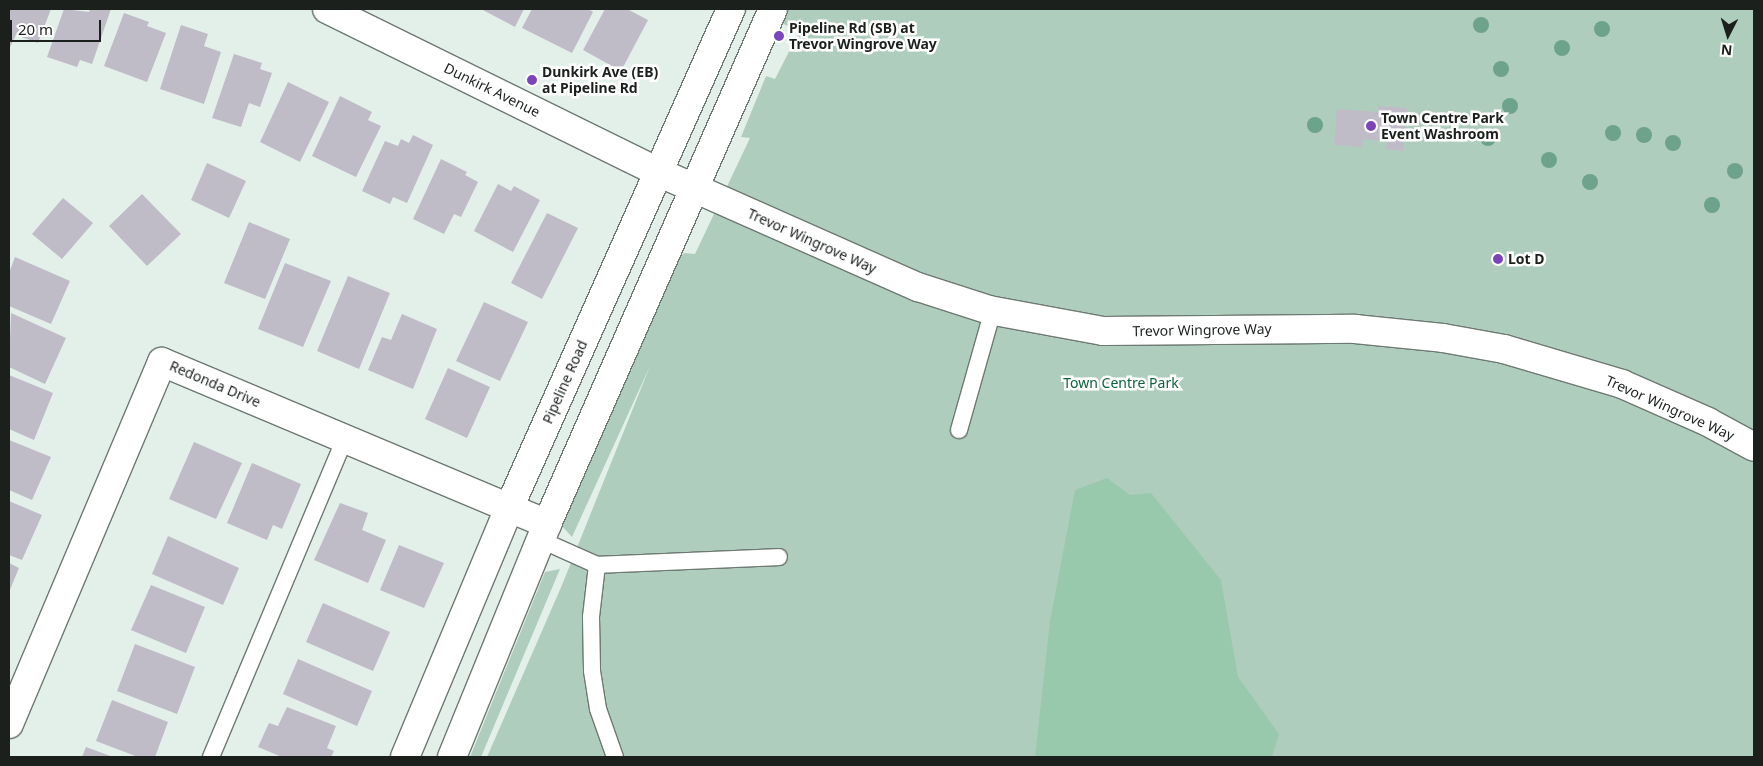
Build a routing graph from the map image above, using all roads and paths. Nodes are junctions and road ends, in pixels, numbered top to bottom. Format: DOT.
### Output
graph roads {
  1 [pos="326,9"];
  2 [pos="731,9"];
  3 [pos="773,9"];
  4 [pos="658,172"];
  5 [pos="696,190"];
  6 [pos="992,310"];
  7 [pos="959,430"];
  8 [pos="344,440"];
  9 [pos="1754,447"];
  10 [pos="509,508"];
  11 [pos="544,532"];
  12 [pos="779,557"];
  13 [pos="597,565"];
  14 [pos="9,724"];
  15 [pos="211,757"];
  16 [pos="405,757"];
  17 [pos="452,757"];
  18 [pos="615,757"];
  1 -- 4 [label="street, Dunkirk Avenue"];
  2 -- 4 [label="street, Pipeline Road"];
  3 -- 5 [label="street"];
  4 -- 5 [label="street, Trevor Wingrove Way"];
  4 -- 10 [label="street, Pipeline Road"];
  5 -- 6 [label="street, Trevor Wingrove Way"];
  5 -- 11 [label="street"];
  6 -- 7 [label="lane"];
  6 -- 9 [label="street, Trevor Wingrove Way"];
  8 -- 10 [label="street, Redonda Drive"];
  8 -- 14 [label="street, Redonda Drive"];
  8 -- 15 [label="lane"];
  10 -- 11 [label="street, Redonda Drive"];
  10 -- 16 [label="street, Pipeline Road"];
  11 -- 13 [label="lane"];
  11 -- 17 [label="street"];
  12 -- 13 [label="lane"];
  13 -- 18 [label="lane"];
}
